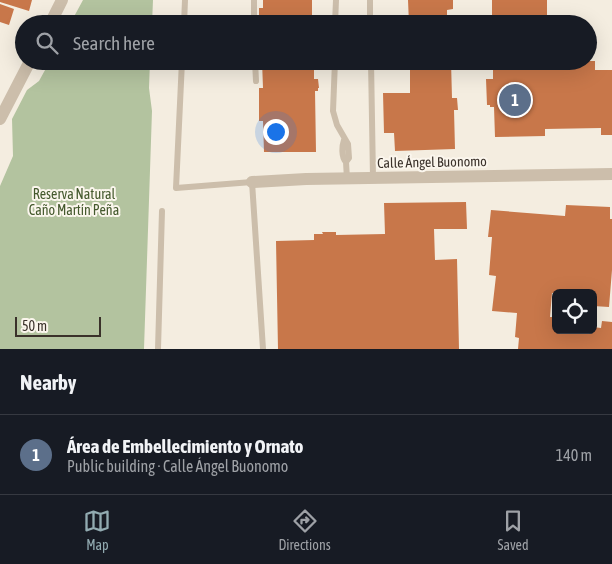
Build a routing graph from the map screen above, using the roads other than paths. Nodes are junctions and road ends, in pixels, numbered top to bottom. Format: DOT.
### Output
graph roads {
  1 [pos="62,0"];
  2 [pos="185,0"];
  3 [pos="254,0"];
  4 [pos="336,0"];
  5 [pos="370,0"];
  6 [pos="54,15"];
  7 [pos="184,15"];
  8 [pos="254,15"];
  9 [pos="336,15"];
  10 [pos="370,15"];
  11 [pos="25,70"];
  12 [pos="182,70"];
  13 [pos="255,70"];
  14 [pos="335,70"];
  15 [pos="371,70"];
  16 [pos="256,81"];
  17 [pos="0,119"];
  18 [pos="612,174"];
  19 [pos="373,178"];
  20 [pos="347,179"];
  21 [pos="252,182"];
  22 [pos="162,211"];
  23 [pos="158,349"];
  24 [pos="263,349"];
  1 -- 6 [label="street"];
  2 -- 7 [label="lane"];
  3 -- 8 [label="lane"];
  4 -- 9 [label="lane"];
  5 -- 10 [label="lane"];
  11 -- 17 [label="street"];
  12 -- 21 [label="lane"];
  13 -- 16 [label="lane"];
  14 -- 20 [label="lane"];
  15 -- 19 [label="lane"];
  18 -- 19 [label="street, Calle Ángel Buonomo"];
  19 -- 20 [label="street, Calle Ángel Buonomo"];
  20 -- 21 [label="street, Calle Ángel Buonomo"];
  21 -- 24 [label="lane"];
  22 -- 23 [label="lane"];
}
